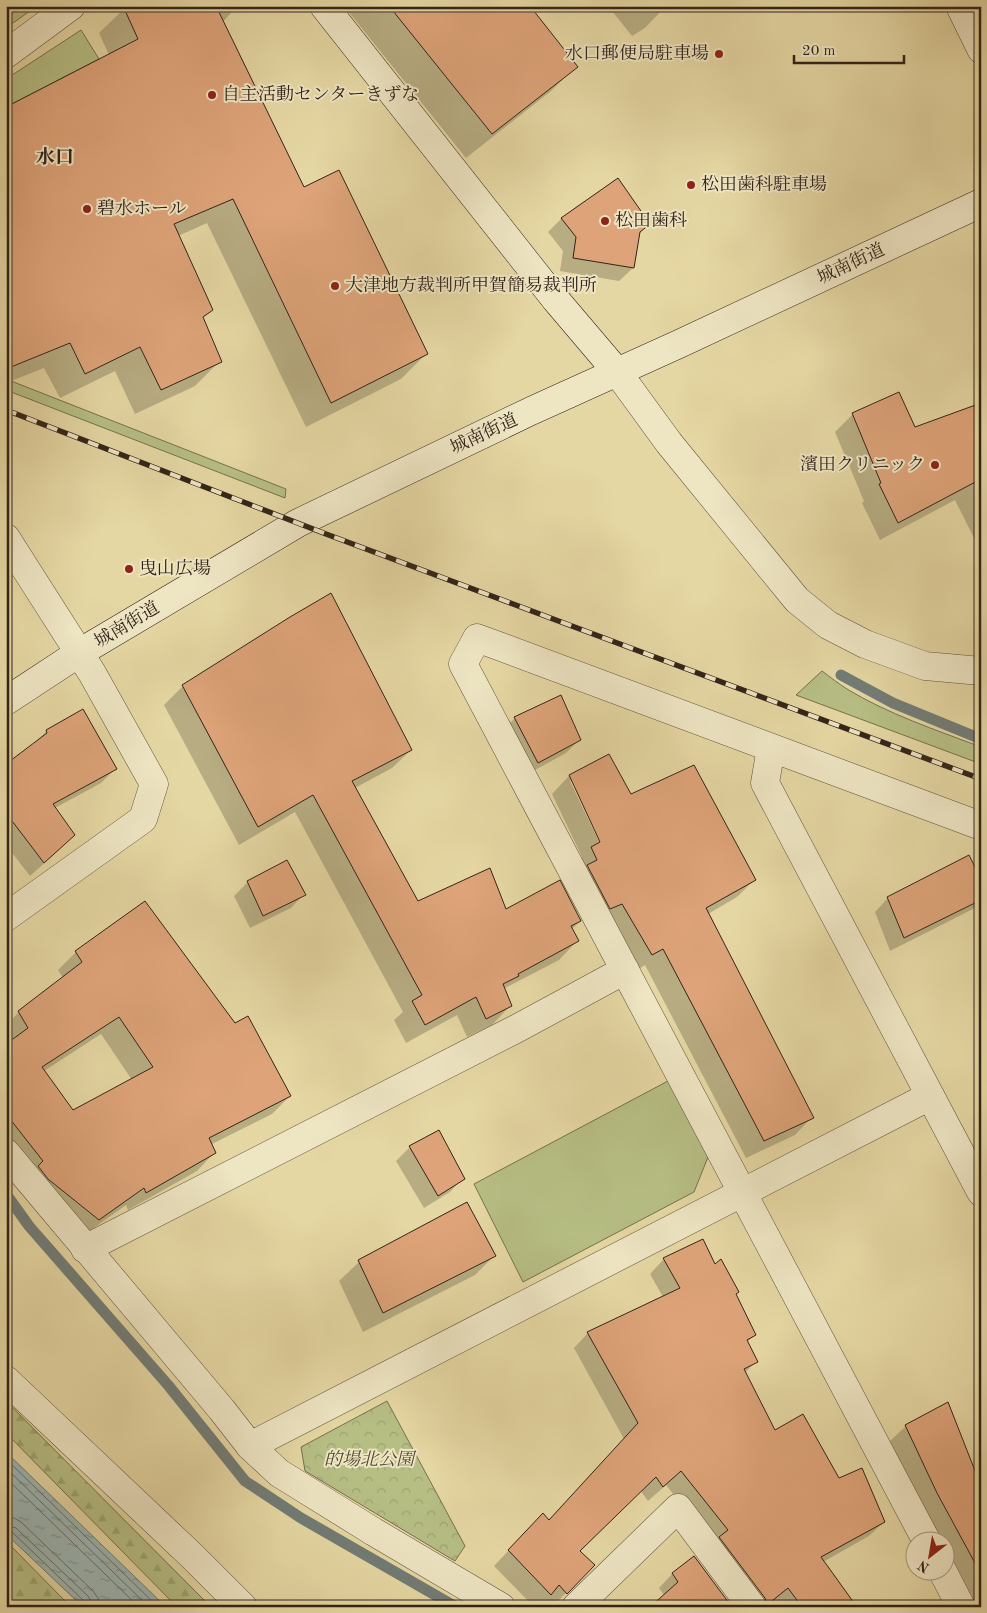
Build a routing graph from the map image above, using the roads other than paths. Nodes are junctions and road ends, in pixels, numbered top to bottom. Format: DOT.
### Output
graph roads {
  1 [pos="71,6"];
  2 [pos="324,6"];
  3 [pos="960,6"];
  4 [pos="981,49"];
  5 [pos="6,54"];
  6 [pos="981,203"];
  7 [pos="618,373"];
  8 [pos="6,538"];
  9 [pos="79,653"];
  10 [pos="981,671"];
  11 [pos="6,701"];
  12 [pos="771,748"];
  13 [pos="981,826"];
  14 [pos="6,917"];
  15 [pos="625,970"];
  16 [pos="930,1096"];
  17 [pos="6,1153"];
  18 [pos="743,1192"];
  19 [pos="981,1192"];
  20 [pos="85,1249"];
  21 [pos="6,1380"];
  22 [pos="250,1446"];
  23 [pos="921,1530"];
  24 [pos="947,1580"];
  25 [pos="243,1607"];
  26 [pos="501,1607"];
  27 [pos="576,1607"];
  28 [pos="752,1607"];
  29 [pos="961,1607"];
  1 -- 5 [label="street"];
  2 -- 7 [label="street"];
  3 -- 4 [label="street"];
  6 -- 7 [label="street, 城南街道"];
  7 -- 9 [label="street, 城南街道"];
  7 -- 10 [label="street"];
  8 -- 9 [label="street"];
  9 -- 11 [label="street, 城南街道"];
  9 -- 14 [label="street"];
  12 -- 13 [label="street"];
  12 -- 15 [label="street"];
  12 -- 16 [label="street"];
  15 -- 18 [label="street"];
  15 -- 20 [label="street"];
  16 -- 18 [label="street"];
  16 -- 19 [label="street"];
  17 -- 20 [label="street"];
  18 -- 22 [label="street"];
  18 -- 23 [label="street"];
  20 -- 22 [label="street"];
  21 -- 25 [label="street"];
  22 -- 26 [label="street"];
  24 -- 29 [label="street"];
  27 -- 28 [label="street"];
}
